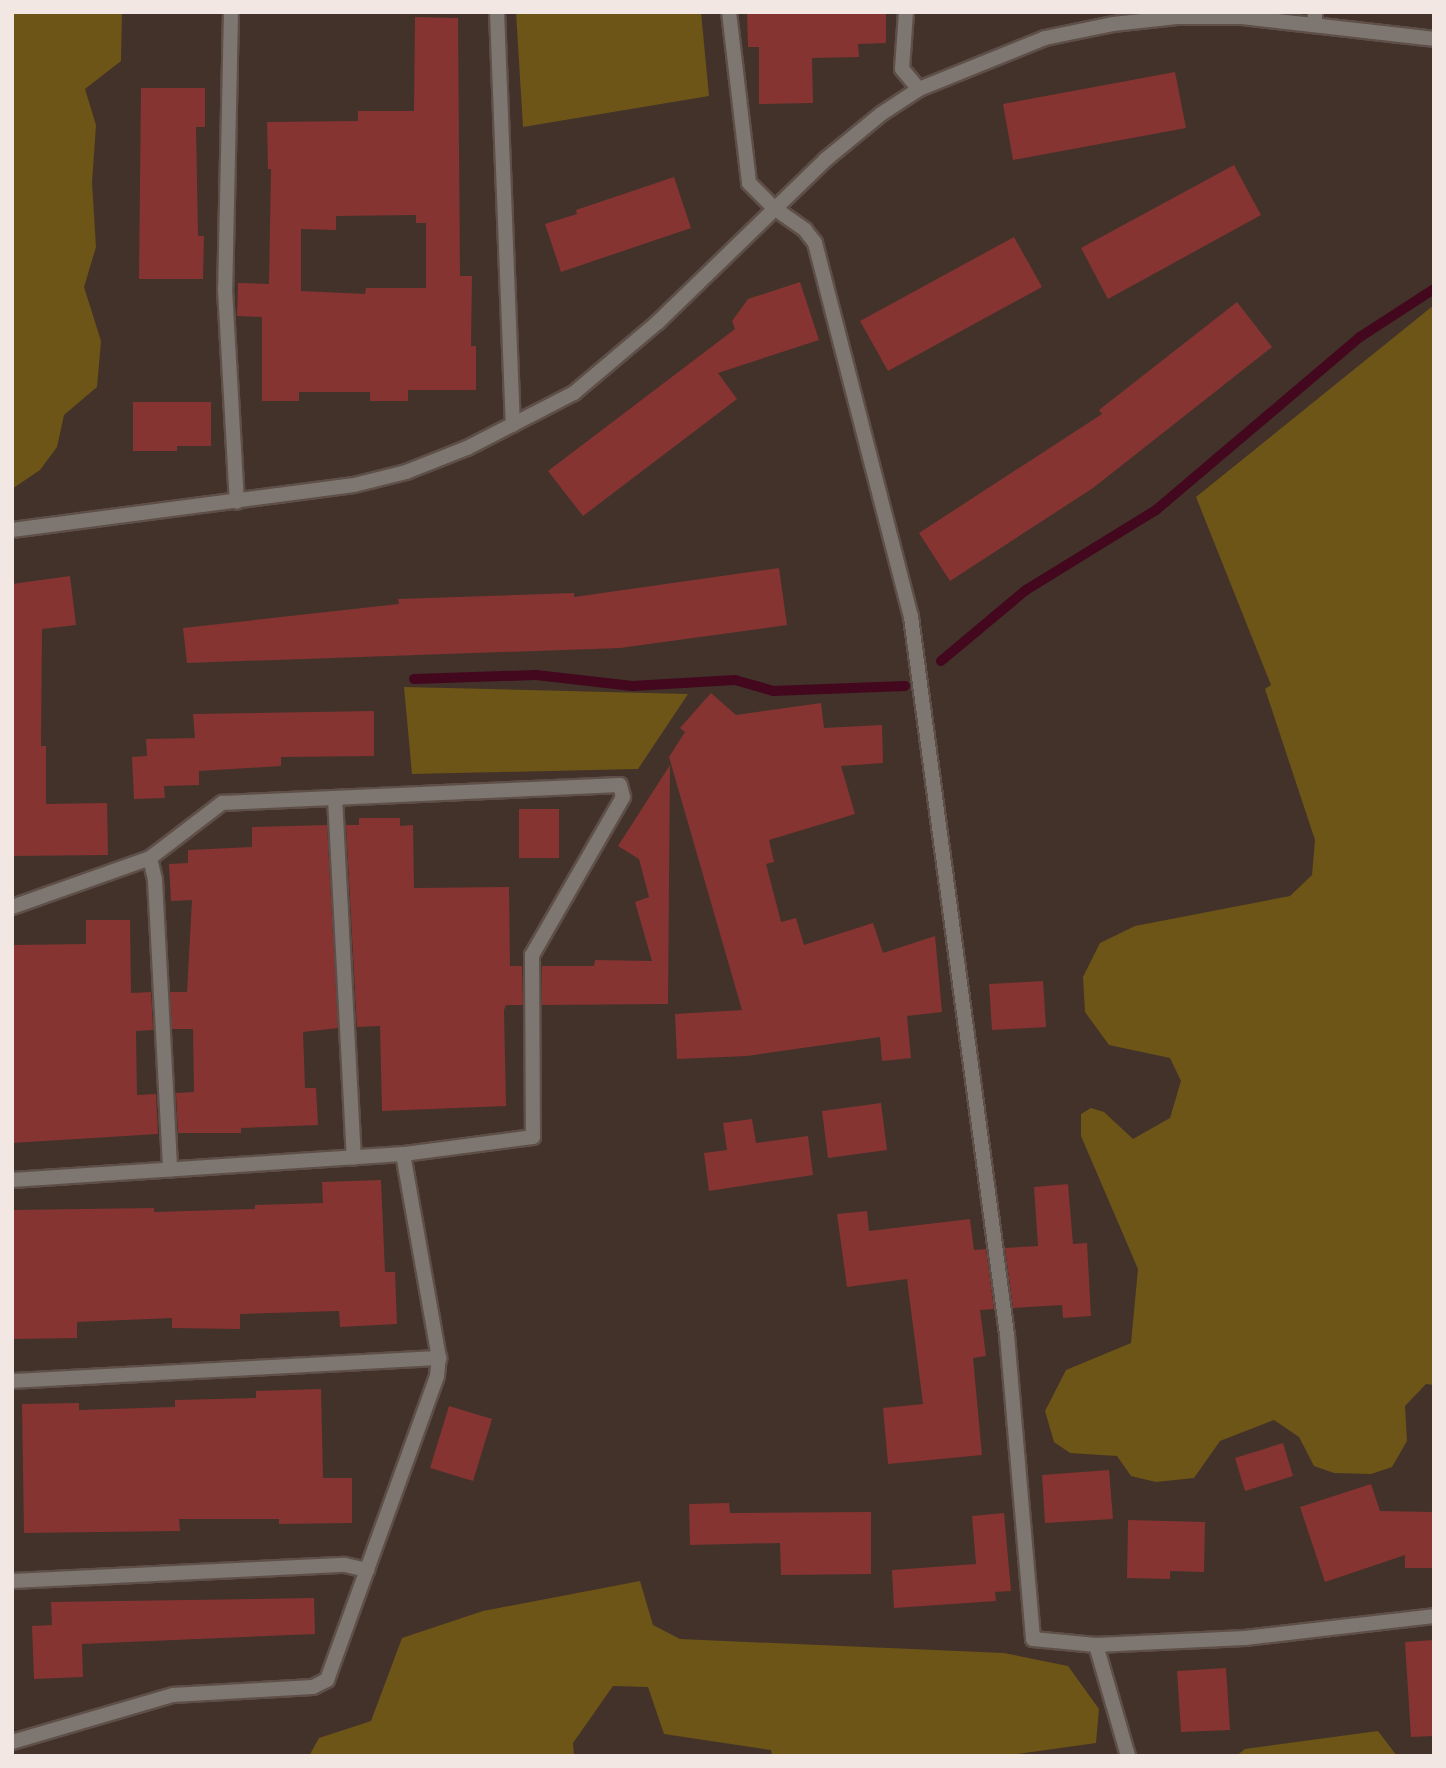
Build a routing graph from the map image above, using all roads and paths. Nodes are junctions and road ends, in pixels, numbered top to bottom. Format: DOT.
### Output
graph roads {
  1 [pos="231,12"];
  2 [pos="497,12"];
  3 [pos="729,12"];
  4 [pos="906,12"];
  5 [pos="1315,19"];
  6 [pos="1434,39"];
  7 [pos="919,89"];
  8 [pos="775,208"];
  9 [pos="513,425"];
  10 [pos="237,502"];
  11 [pos="12,530"];
  12 [pos="335,798"];
  13 [pos="150,858"];
  14 [pos="12,907"];
  15 [pos="402,1154"];
  16 [pos="354,1157"];
  17 [pos="170,1170"];
  18 [pos="12,1181"];
  19 [pos="439,1358"];
  20 [pos="12,1381"];
  21 [pos="367,1570"];
  22 [pos="12,1581"];
  23 [pos="1434,1616"];
  24 [pos="1096,1645"];
  25 [pos="12,1742"];
  26 [pos="1128,1756"];
  1 -- 10 [label="street"];
  2 -- 9 [label="street"];
  3 -- 8 [label="street"];
  4 -- 7 [label="street"];
  5 -- 6 [label="street"];
  5 -- 7 [label="street"];
  7 -- 8 [label="street"];
  8 -- 9 [label="street"];
  8 -- 24 [label="street"];
  9 -- 10 [label="street"];
  10 -- 11 [label="street"];
  12 -- 13 [label="street"];
  12 -- 15 [label="street"];
  12 -- 16 [label="street"];
  13 -- 14 [label="street"];
  13 -- 17 [label="street"];
  15 -- 16 [label="street"];
  15 -- 19 [label="street"];
  16 -- 17 [label="street"];
  17 -- 18 [label="street"];
  19 -- 20 [label="street"];
  19 -- 21 [label="street"];
  21 -- 22 [label="street"];
  21 -- 25 [label="street"];
  23 -- 24 [label="street"];
  24 -- 26 [label="street"];
}
